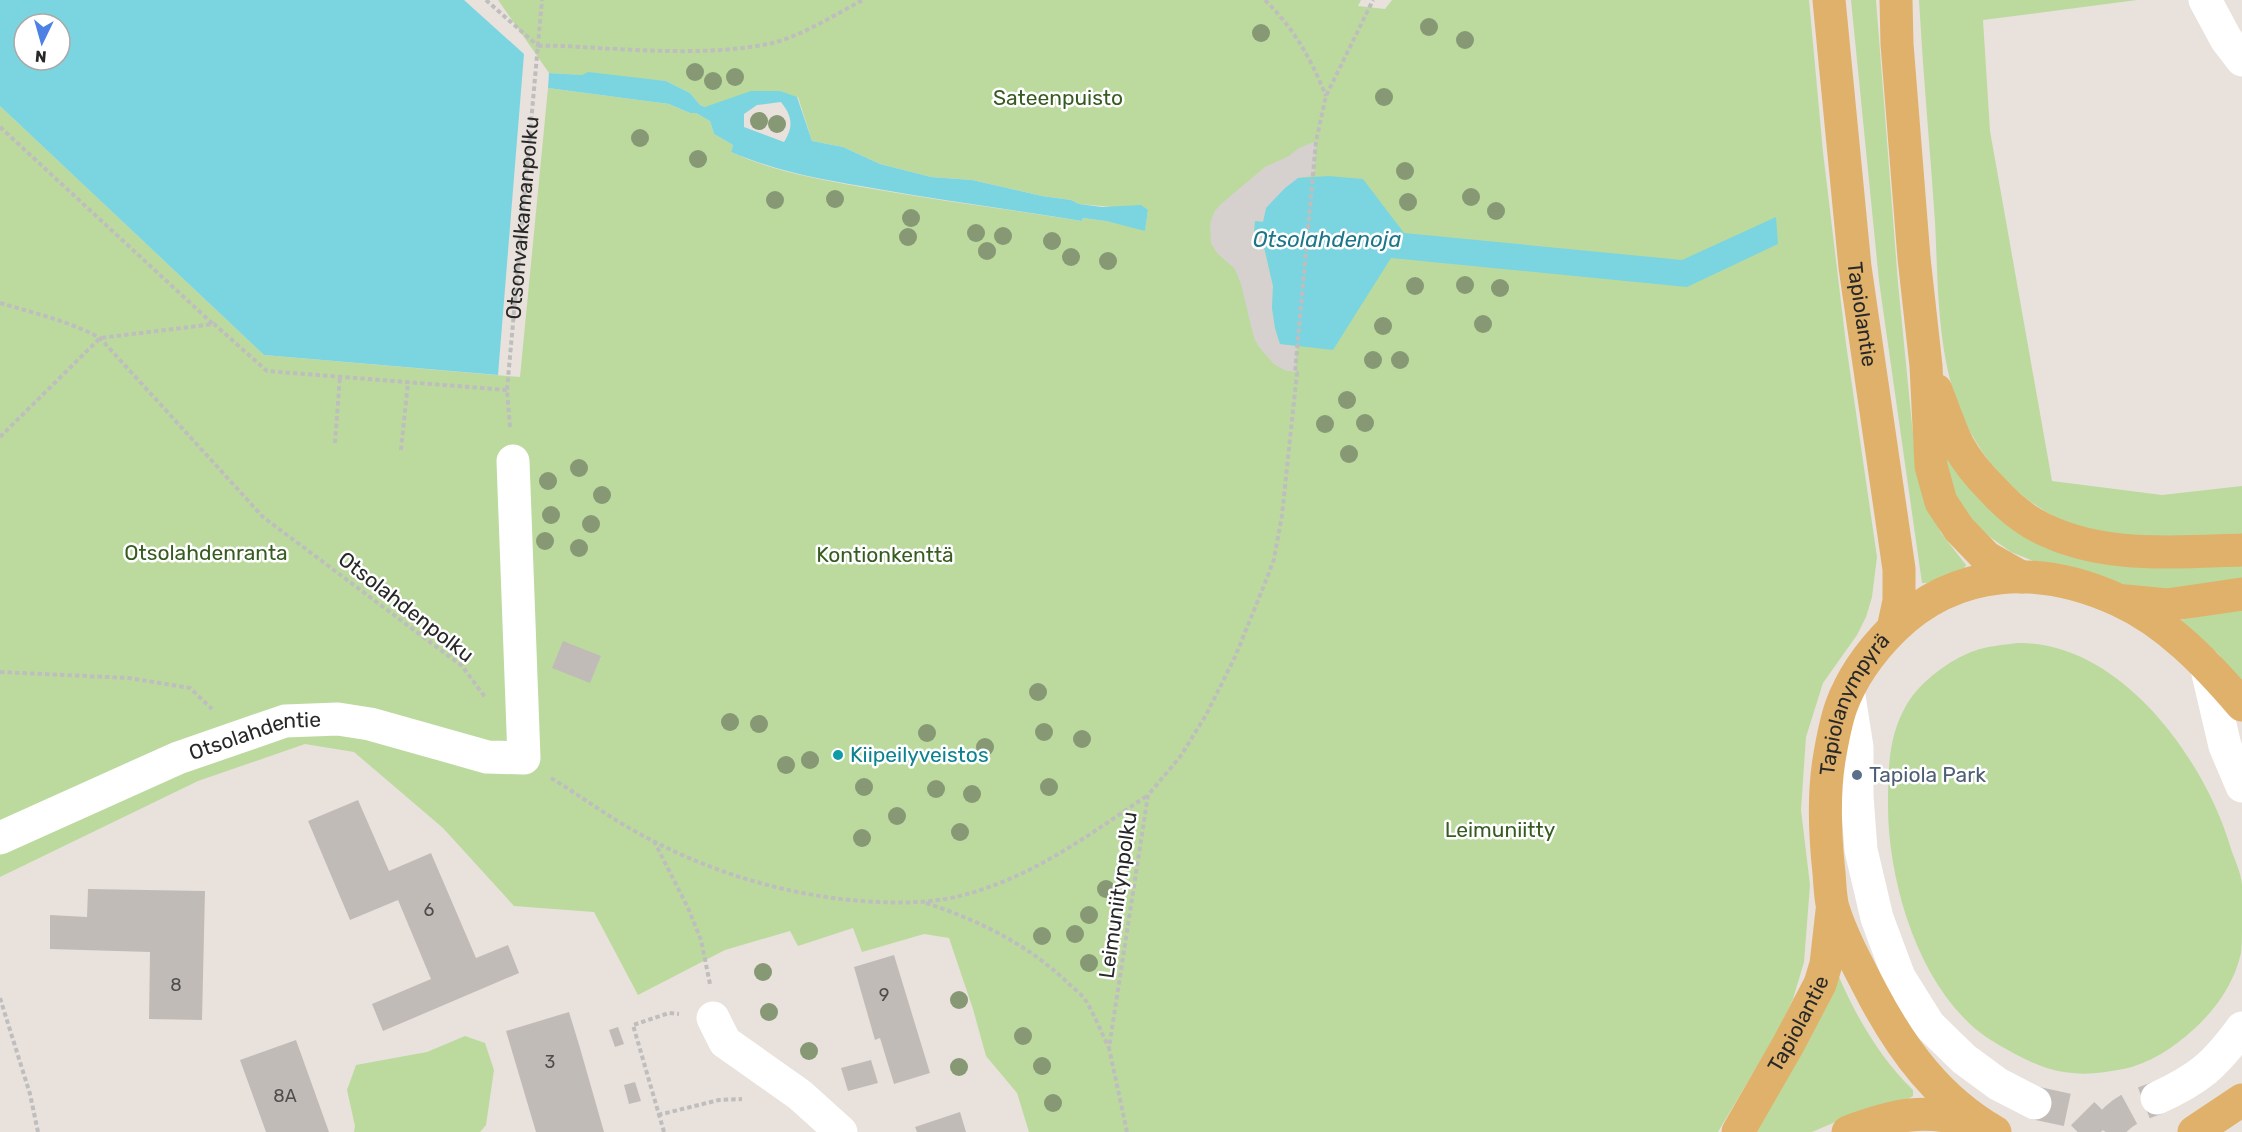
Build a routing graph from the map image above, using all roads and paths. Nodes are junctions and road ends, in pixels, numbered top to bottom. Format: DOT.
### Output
graph roads {
  1 [pos="486,0"];
  2 [pos="542,0"];
  3 [pos="863,0"];
  4 [pos="1265,0"];
  5 [pos="1373,0"];
  6 [pos="1829,0"];
  7 [pos="1896,0"];
  8 [pos="2205,0"];
  9 [pos="538,46"];
  10 [pos="2242,60"];
  11 [pos="1326,96"];
  12 [pos="0,127"];
  13 [pos="0,303"];
  14 [pos="214,324"];
  15 [pos="100,338"];
  16 [pos="1926,366"];
  17 [pos="340,376"];
  18 [pos="408,382"];
  19 [pos="0,437"];
  20 [pos="336,444"];
  21 [pos="401,450"];
  22 [pos="513,461"];
  23 [pos="2242,550"];
  24 [pos="2021,577"];
  25 [pos="2242,594"];
  26 [pos="2118,600"];
  27 [pos="1893,629"];
  28 [pos="2206,665"];
  29 [pos="0,672"];
  30 [pos="1848,690"];
  31 [pos="490,704"];
  32 [pos="2242,705"];
  33 [pos="241,736"];
  34 [pos="524,758"];
  35 [pos="2242,786"];
  36 [pos="1148,795"];
  37 [pos="0,838"];
  38 [pos="654,841"];
  39 [pos="926,903"];
  40 [pos="1832,906"];
  41 [pos="0,998"];
  42 [pos="713,1018"];
  43 [pos="2242,1028"];
  44 [pos="1109,1048"];
  45 [pos="2157,1098"];
  46 [pos="750,1100"];
  47 [pos="2242,1100"];
  48 [pos="2035,1103"];
  49 [pos="658,1115"];
  50 [pos="1988,1128"];
  51 [pos="38,1132"];
  52 [pos="664,1132"];
  53 [pos="841,1132"];
  54 [pos="1127,1132"];
  55 [pos="1738,1132"];
  56 [pos="1848,1132"];
  57 [pos="2194,1132"];
  1 -- 9 [label="path"];
  2 -- 9 [label="path, Otsonvalkamanpolku"];
  3 -- 9 [label="path"];
  4 -- 11 [label="path"];
  5 -- 11 [label="path"];
  6 -- 27 [label="main road, Tapiolantie"];
  7 -- 16 [label="main road"];
  8 -- 10 [label="street"];
  9 -- 18 [label="path, Otsonvalkamanpolku"];
  11 -- 36 [label="path, Leimuniitynpolku"];
  12 -- 14 [label="path"];
  13 -- 15 [label="path, Otsolahdenpolku"];
  14 -- 15 [label="path"];
  14 -- 17 [label="path"];
  15 -- 19 [label="path"];
  15 -- 31 [label="path, Otsolahdenpolku"];
  16 -- 23 [label="main road"];
  16 -- 24 [label="main road"];
  17 -- 18 [label="path"];
  17 -- 20 [label="path"];
  18 -- 21 [label="path"];
  22 -- 34 [label="street"];
  24 -- 26 [label="main road, Tapiolanympyrä"];
  24 -- 27 [label="main road, Tapiolanympyrä"];
  25 -- 26 [label="main road"];
  26 -- 28 [label="main road, Tapiolanympyrä"];
  27 -- 30 [label="main road, Tapiolanympyrä"];
  28 -- 32 [label="main road, Tapiolanympyrä"];
  28 -- 35 [label="street"];
  29 -- 33 [label="path"];
  30 -- 40 [label="main road, Tapiolanympyrä"];
  30 -- 48 [label="street"];
  33 -- 34 [label="street, Otsolahdentie"];
  33 -- 37 [label="street, Otsolahdentie"];
  34 -- 38 [label="path"];
  36 -- 39 [label="path"];
  36 -- 44 [label="path, Leimuniitynpolku"];
  38 -- 39 [label="path"];
  38 -- 42 [label="path"];
  39 -- 44 [label="path"];
  40 -- 50 [label="main road, Tapiolanympyrä"];
  40 -- 55 [label="main road, Tapiolantie"];
  41 -- 51 [label="path"];
  42 -- 49 [label="path"];
  42 -- 53 [label="street"];
  43 -- 45 [label="street"];
  44 -- 54 [label="path, Leimuniitynpolku"];
  46 -- 49 [label="path"];
  47 -- 57 [label="main road"];
  49 -- 52 [label="path"];
  50 -- 56 [label="main road"];
}
